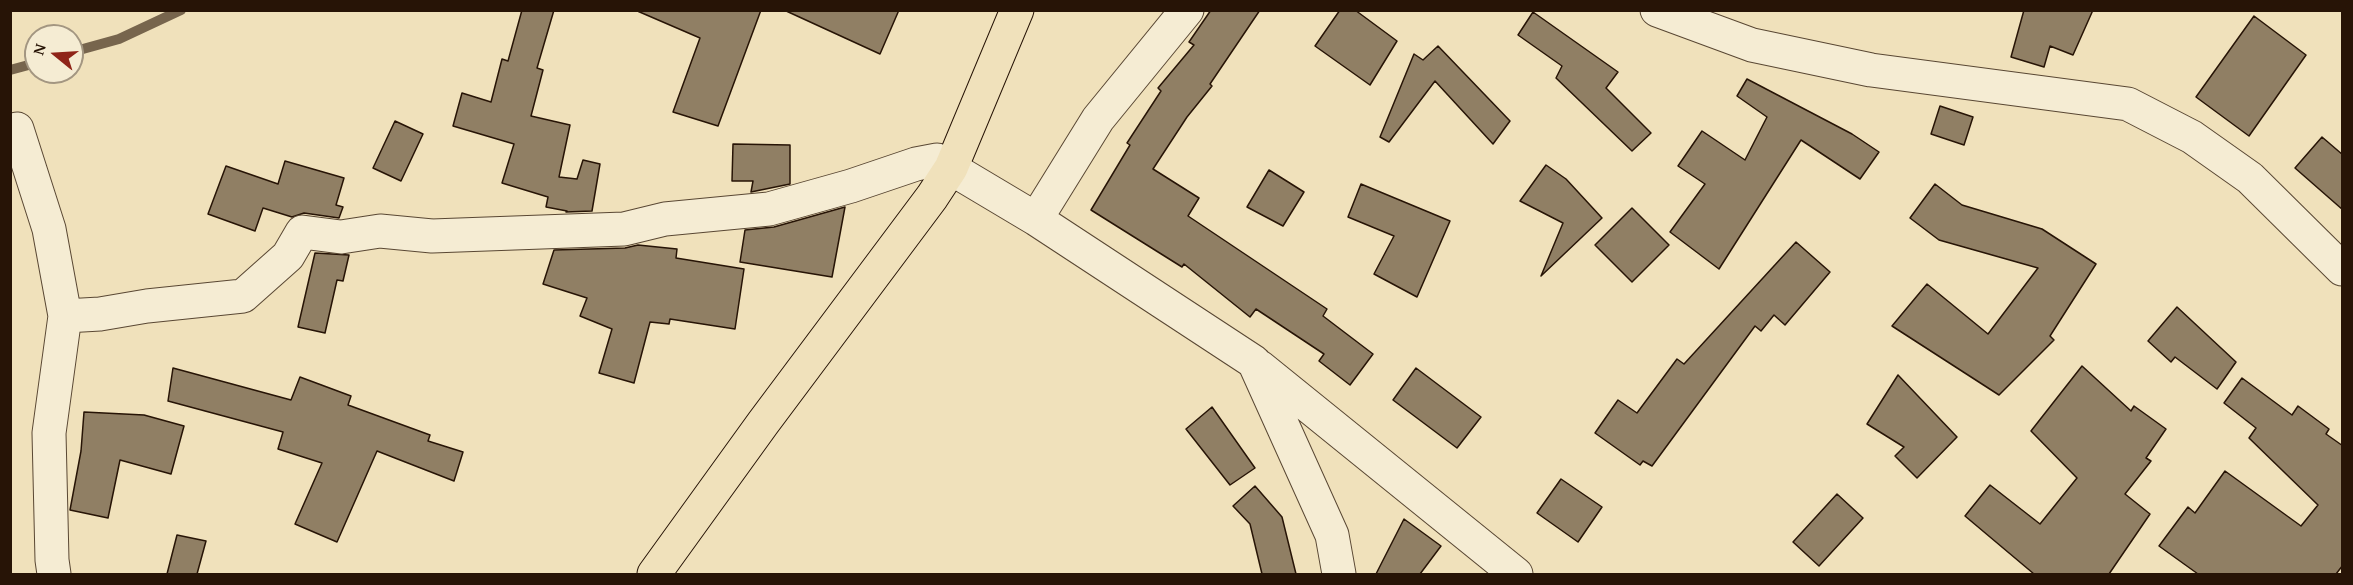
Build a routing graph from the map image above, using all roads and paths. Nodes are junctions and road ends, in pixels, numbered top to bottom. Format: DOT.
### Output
graph roads {
  1 [pos="1017,10"];
  2 [pos="1187,10"];
  3 [pos="1658,10"];
  4 [pos="16,129"];
  5 [pos="951,168"];
  6 [pos="1036,219"];
  7 [pos="2343,269"];
  8 [pos="65,316"];
  9 [pos="1254,362"];
  10 [pos="54,574"];
  11 [pos="654,574"];
  12 [pos="1339,574"];
  13 [pos="1516,574"];
  1 -- 5 [label="main road"];
  2 -- 6 [label="street"];
  3 -- 7 [label="street"];
  4 -- 8 [label="street"];
  5 -- 6 [label="street"];
  5 -- 8 [label="street"];
  5 -- 11 [label="main road"];
  6 -- 9 [label="street"];
  8 -- 10 [label="street"];
  9 -- 12 [label="street"];
  9 -- 13 [label="street"];
}
